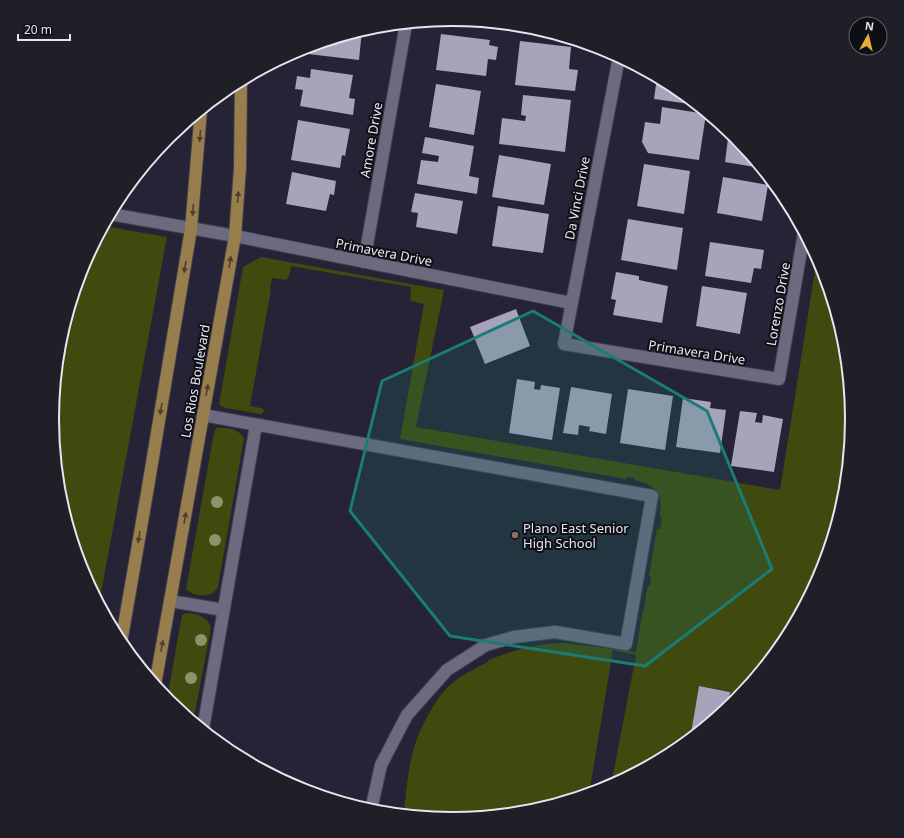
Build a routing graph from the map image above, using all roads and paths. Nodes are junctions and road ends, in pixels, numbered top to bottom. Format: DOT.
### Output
graph roads {
  1 [pos="405,29"];
  2 [pos="618,63"];
  3 [pos="241,88"];
  4 [pos="200,118"];
  5 [pos="116,215"];
  6 [pos="191,228"];
  7 [pos="235,236"];
  8 [pos="802,242"];
  9 [pos="364,262"];
  10 [pos="572,303"];
  11 [pos="564,344"];
  12 [pos="779,379"];
  13 [pos="203,415"];
  14 [pos="256,425"];
  15 [pos="170,601"];
  16 [pos="224,610"];
  17 [pos="123,633"];
  18 [pos="156,677"];
  19 [pos="204,723"];
  20 [pos="372,803"];
  1 -- 9 [label="street, Amore Drive"];
  2 -- 10 [label="street, Da Vinci Drive"];
  7 -- 3 [label="main road, Los Rios Boulevard, one-way"];
  4 -- 6 [label="main road, one-way"];
  5 -- 6 [label="street, Primavera Drive"];
  6 -- 7 [label="street, Primavera Drive"];
  6 -- 17 [label="main road, one-way"];
  7 -- 9 [label="street, Primavera Drive"];
  13 -- 7 [label="main road, Los Rios Boulevard, one-way"];
  8 -- 12 [label="street, Lorenzo Drive"];
  9 -- 10 [label="street, Primavera Drive"];
  10 -- 11 [label="street, Da Vinci Drive"];
  11 -- 12 [label="street, Primavera Drive"];
  13 -- 14 [label="street"];
  15 -- 13 [label="main road, Los Rios Boulevard, one-way"];
  14 -- 16 [label="street"];
  14 -- 20 [label="street"];
  15 -- 16 [label="street"];
  18 -- 15 [label="main road, Los Rios Boulevard, one-way"];
  16 -- 19 [label="street"];
}
